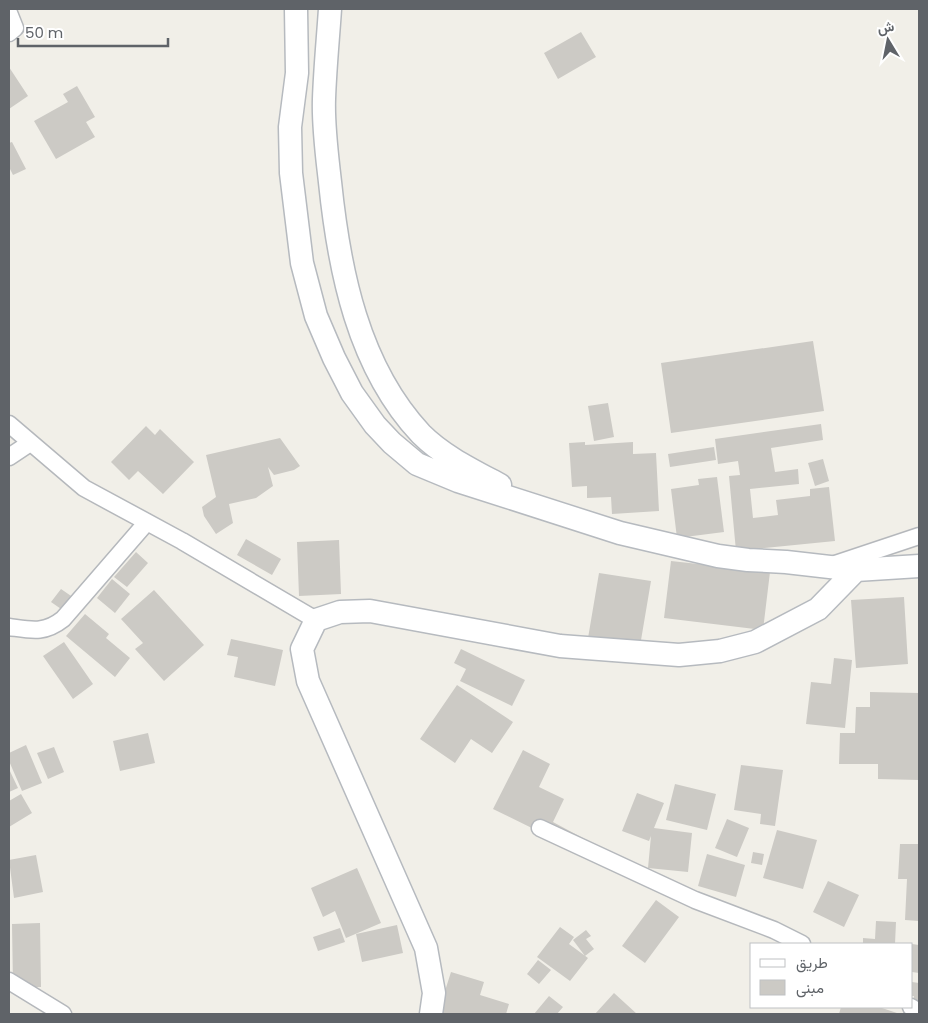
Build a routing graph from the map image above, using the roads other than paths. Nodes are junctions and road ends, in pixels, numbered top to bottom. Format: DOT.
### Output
graph roads {
  1 [pos="296,9"];
  2 [pos="330,9"];
  3 [pos="9,12"];
  4 [pos="9,33"];
  5 [pos="9,424"];
  6 [pos="30,443"];
  7 [pos="9,457"];
  8 [pos="544,510"];
  9 [pos="147,522"];
  10 [pos="919,536"];
  11 [pos="828,567"];
  12 [pos="856,570"];
  13 [pos="919,571"];
  14 [pos="316,620"];
  15 [pos="9,627"];
  16 [pos="540,828"];
  17 [pos="800,943"];
  18 [pos="9,981"];
  19 [pos="63,1014"];
  20 [pos="431,1014"];
  1 -- 8 [label="main road"];
  2 -- 8 [label="main road"];
  3 -- 4 [label="street"];
  5 -- 6 [label="street"];
  6 -- 7 [label="street"];
  6 -- 9 [label="street"];
  8 -- 11 [label="main road"];
  9 -- 14 [label="street"];
  9 -- 15 [label="street"];
  10 -- 11 [label="street"];
  11 -- 12 [label="main road"];
  12 -- 13 [label="main road"];
  12 -- 14 [label="main road"];
  14 -- 20 [label="main road"];
  16 -- 17 [label="street"];
  18 -- 19 [label="street"];
}
